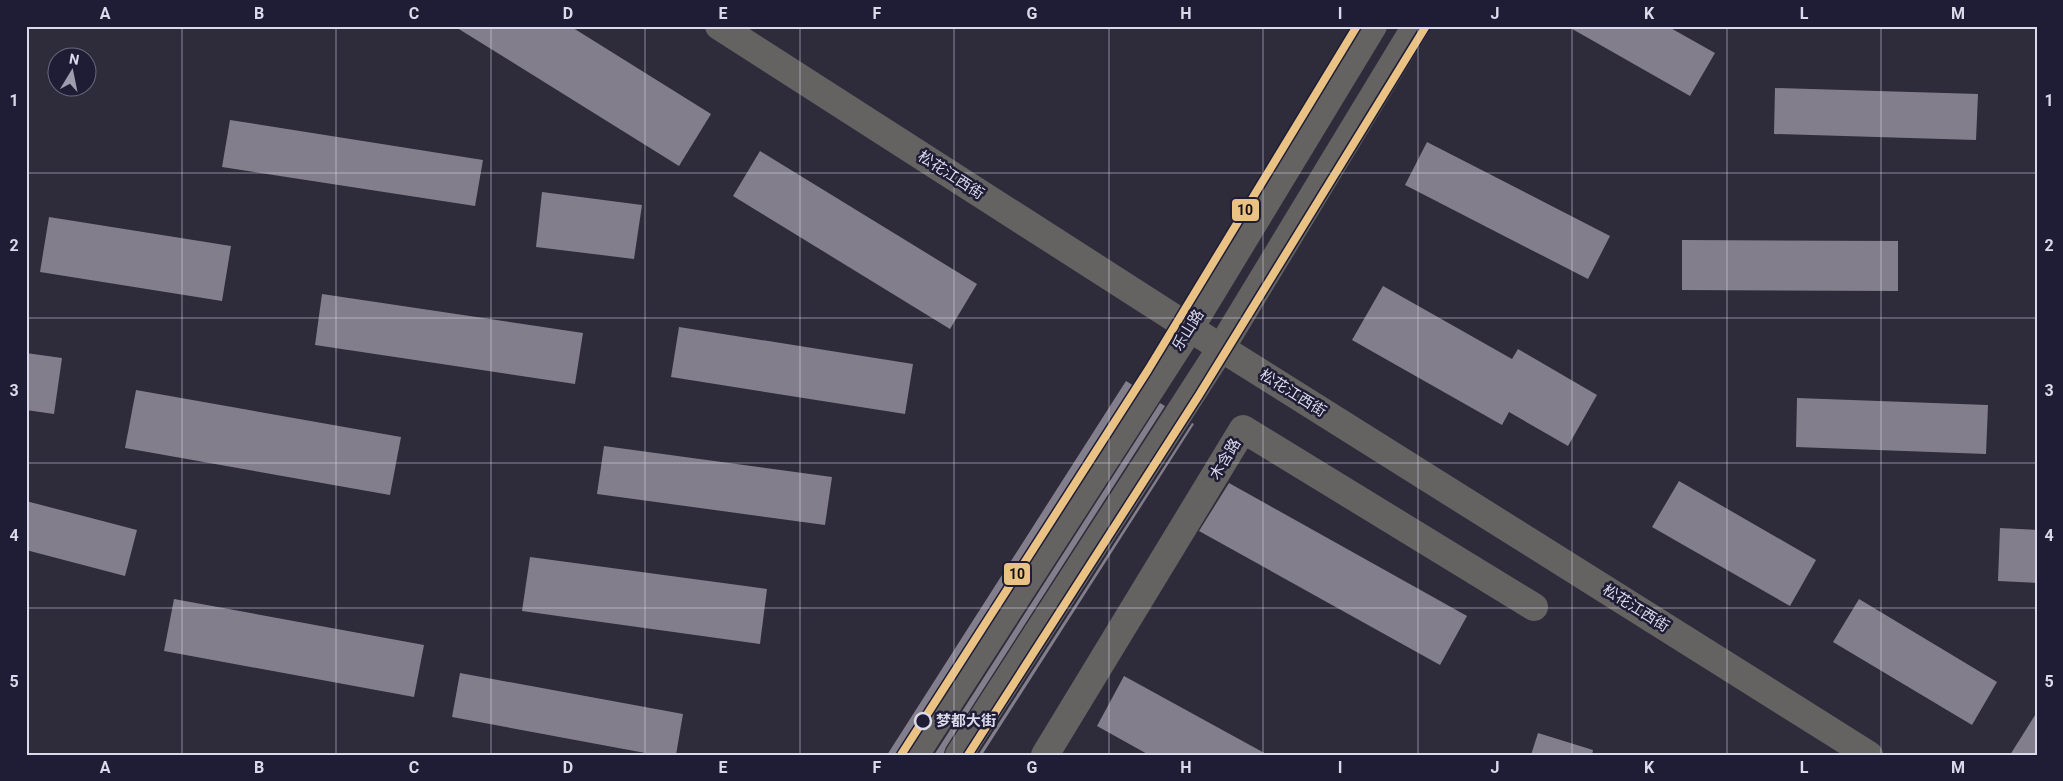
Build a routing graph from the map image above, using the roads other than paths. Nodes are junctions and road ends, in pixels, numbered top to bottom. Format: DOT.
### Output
graph roads {
  1 [pos="719,26"];
  2 [pos="1372,26"];
  3 [pos="1416,26"];
  4 [pos="1190,328"];
  5 [pos="1221,348"];
  6 [pos="1534,607"];
  7 [pos="915,755"];
  8 [pos="959,755"];
  9 [pos="1045,755"];
  10 [pos="1869,755"];
  1 -- 4 [label="street, 松花江西街"];
  2 -- 4 [label="street, 乐山路"];
  3 -- 5 [label="street"];
  4 -- 5 [label="street, 松花江西街"];
  4 -- 7 [label="street, 乐山路"];
  5 -- 8 [label="street"];
  5 -- 10 [label="street, 松花江西街"];
  6 -- 9 [label="street, 木含路"];
}
